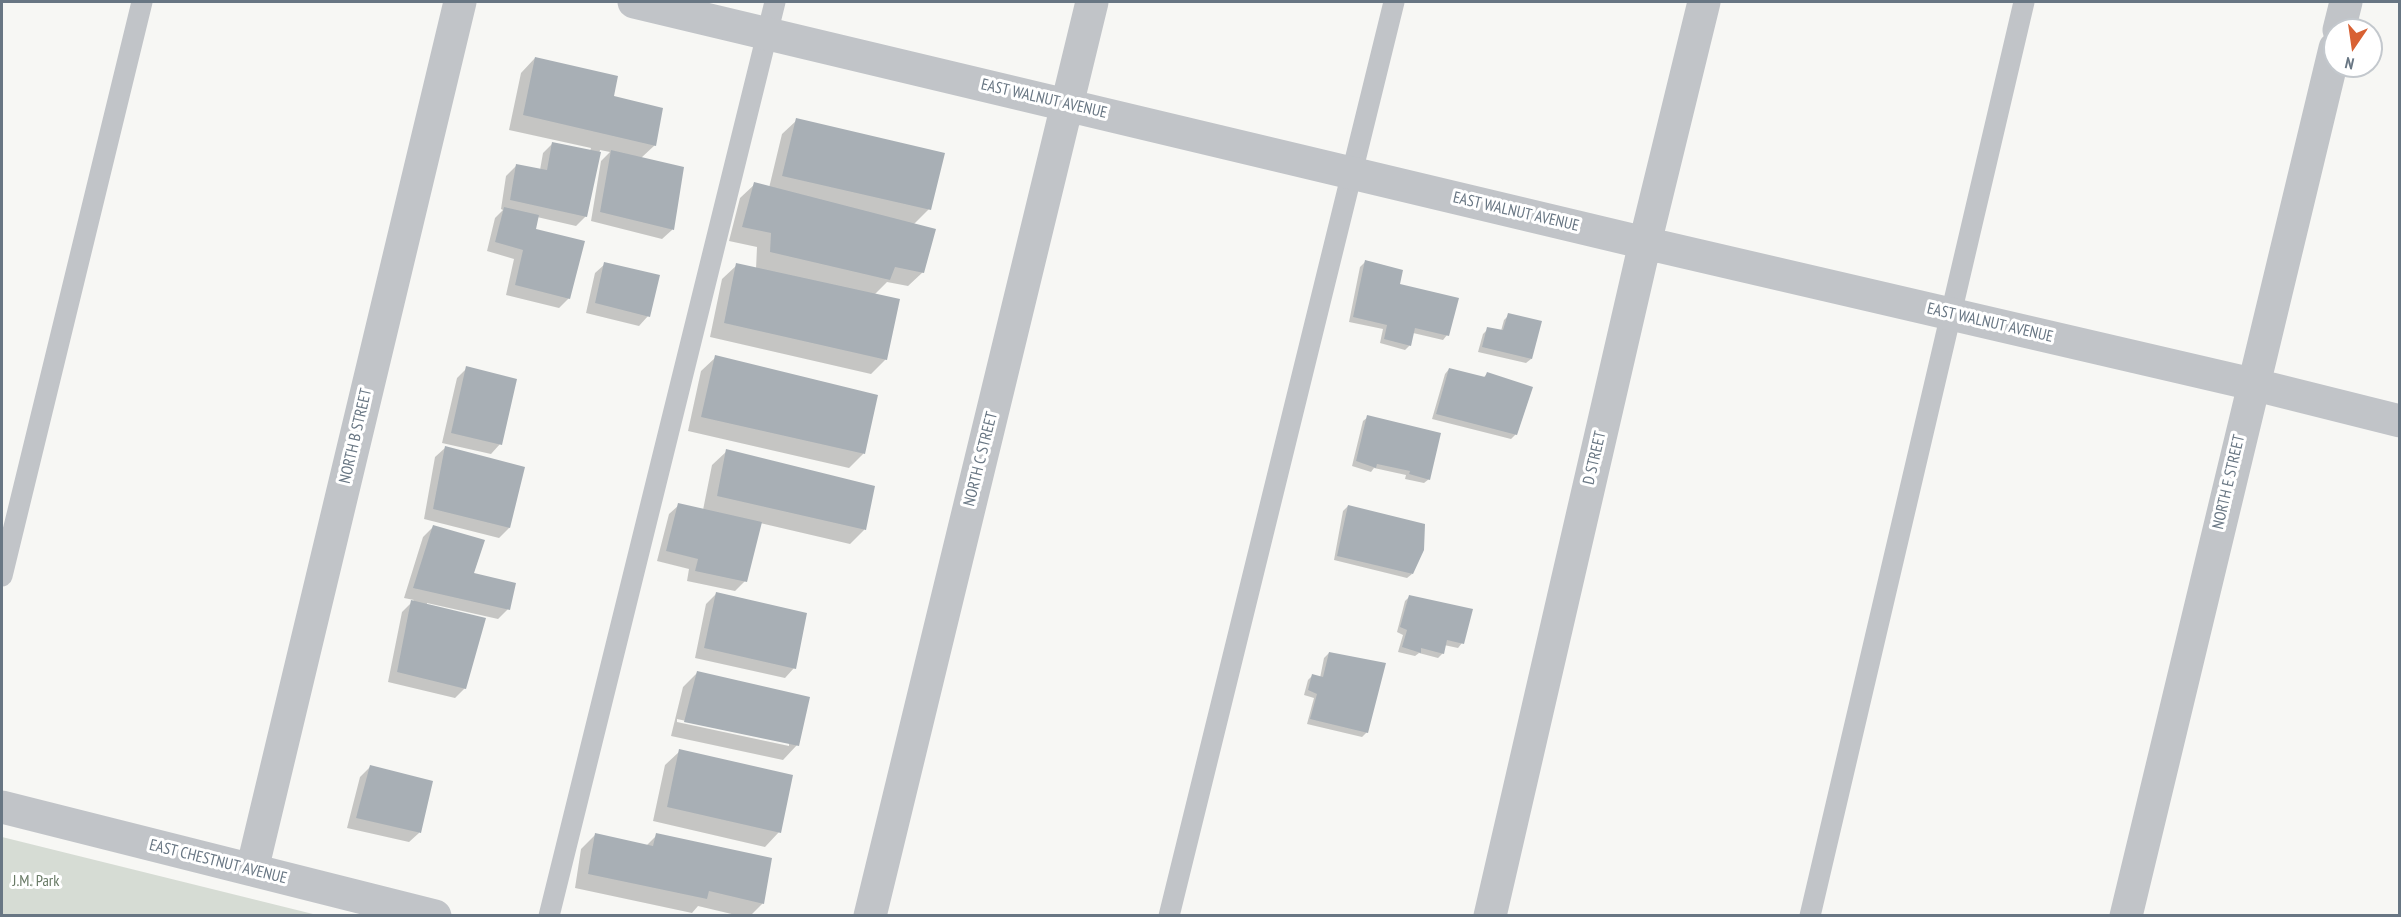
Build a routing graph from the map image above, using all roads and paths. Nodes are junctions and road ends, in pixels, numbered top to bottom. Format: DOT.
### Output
graph roads {
  1 [pos="142,2"];
  2 [pos="460,2"];
  3 [pos="634,2"];
  4 [pos="775,2"];
  5 [pos="1092,2"];
  6 [pos="1394,2"];
  7 [pos="1704,2"];
  8 [pos="2024,2"];
  9 [pos="2346,2"];
  10 [pos="2343,18"];
  11 [pos="768,33"];
  12 [pos="2328,78"];
  13 [pos="1067,104"];
  14 [pos="1351,173"];
  15 [pos="1645,243"];
  16 [pos="1951,314"];
  17 [pos="2252,384"];
  18 [pos="2400,421"];
  19 [pos="2,576"];
  20 [pos="2,807"];
  21 [pos="252,870"];
  22 [pos="435,915"];
  23 [pos="549,915"];
  24 [pos="870,915"];
  25 [pos="1168,915"];
  26 [pos="1490,915"];
  27 [pos="1810,915"];
  28 [pos="2126,915"];
  1 -- 19 [label="lane"];
  2 -- 21 [label="street, NORTH B STREET"];
  3 -- 11 [label="street, EAST WALNUT AVENUE"];
  4 -- 11 [label="lane"];
  5 -- 13 [label="street, NORTH C STREET"];
  6 -- 14 [label="lane"];
  7 -- 15 [label="street, D STREET"];
  8 -- 16 [label="lane"];
  9 -- 10 [label="street"];
  11 -- 13 [label="street, EAST WALNUT AVENUE"];
  11 -- 23 [label="lane"];
  12 -- 17 [label="street, NORTH E STREET"];
  13 -- 14 [label="street, EAST WALNUT AVENUE"];
  13 -- 24 [label="street, NORTH C STREET"];
  14 -- 15 [label="street, EAST WALNUT AVENUE"];
  14 -- 25 [label="lane"];
  15 -- 16 [label="street, EAST WALNUT AVENUE"];
  15 -- 26 [label="street, D STREET"];
  16 -- 17 [label="street, EAST WALNUT AVENUE"];
  16 -- 27 [label="lane"];
  17 -- 18 [label="street, EAST WALNUT AVENUE"];
  17 -- 28 [label="street, NORTH E STREET"];
  20 -- 21 [label="street, EAST CHESTNUT AVENUE"];
  21 -- 22 [label="street, EAST CHESTNUT AVENUE"];
}
